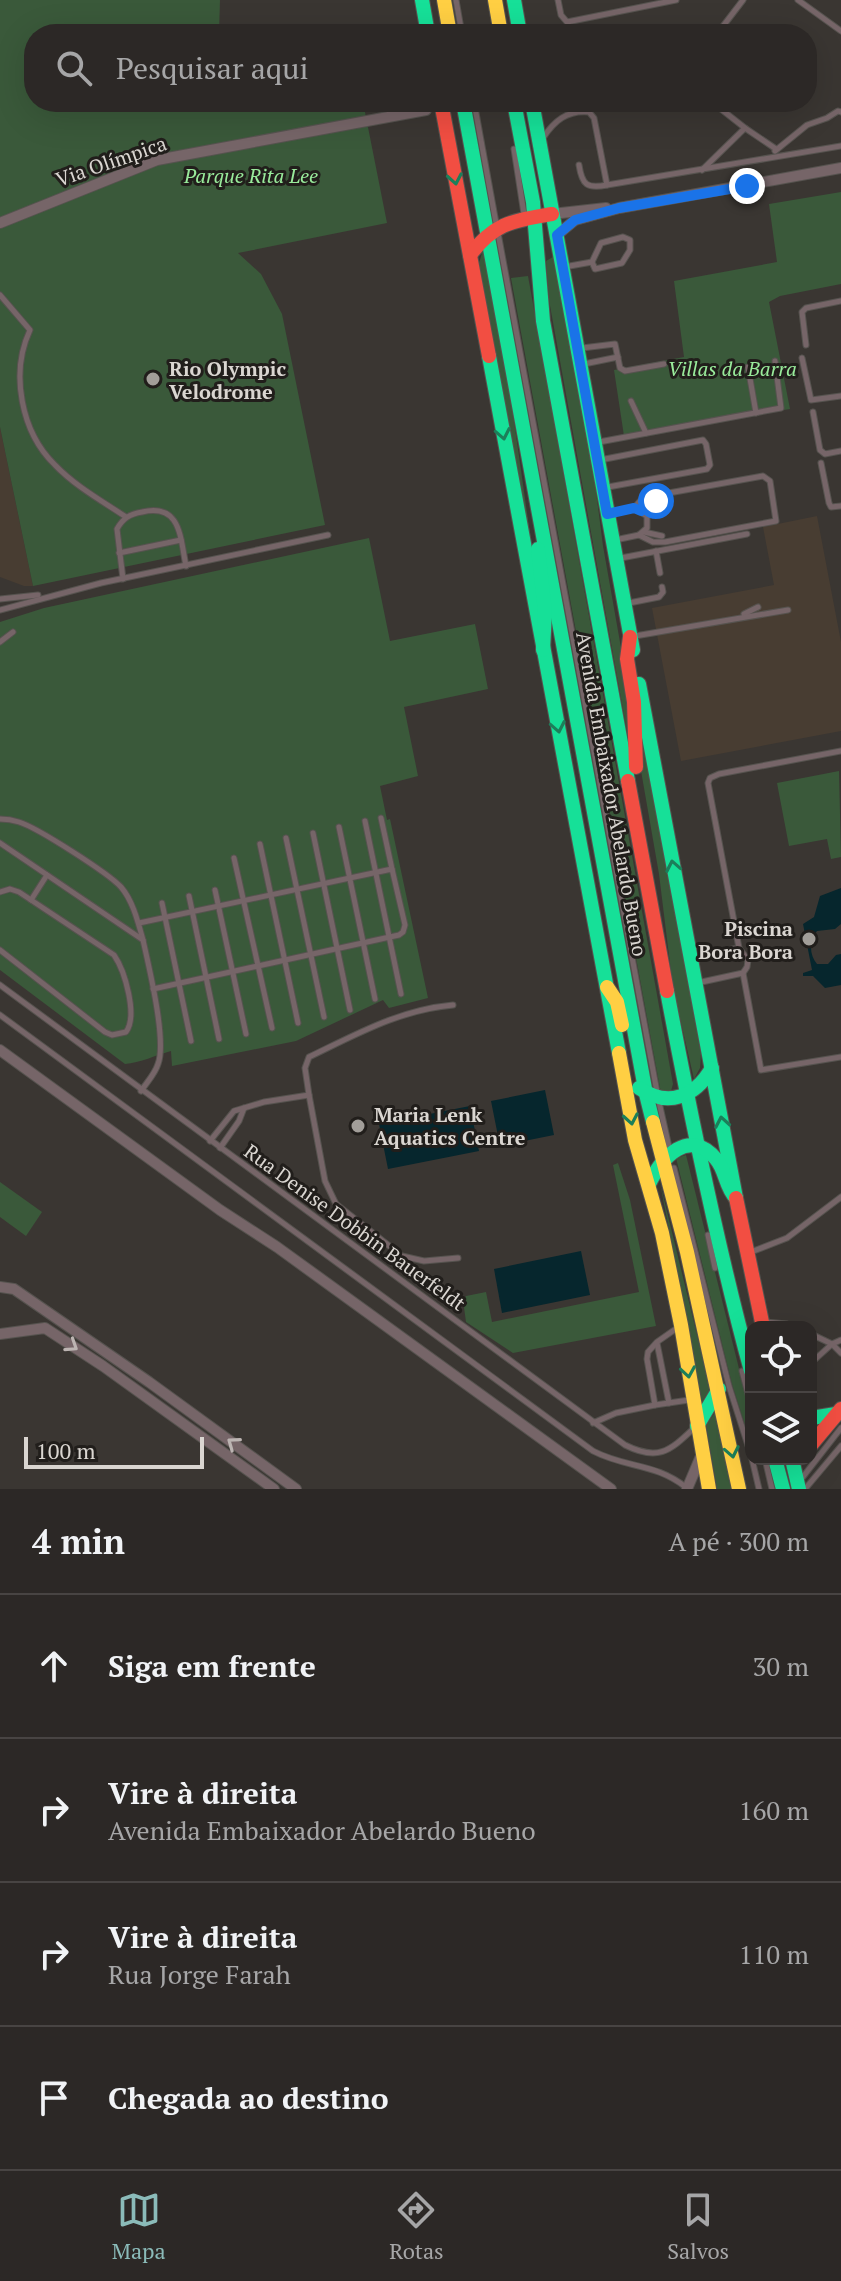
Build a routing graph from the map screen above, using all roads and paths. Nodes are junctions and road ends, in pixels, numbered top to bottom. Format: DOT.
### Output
graph roads {
  1 [pos="422,0"];
  2 [pos="444,0"];
  3 [pos="456,0"];
  4 [pos="488,0"];
  5 [pos="495,0"];
  6 [pos="558,0"];
  7 [pos="676,0"];
  8 [pos="743,0"];
  9 [pos="798,0"];
  10 [pos="515,1"];
  11 [pos="426,24"];
  12 [pos="448,24"];
  13 [pos="460,24"];
  14 [pos="493,24"];
  15 [pos="499,24"];
  16 [pos="518,24"];
  17 [pos="725,24"];
  18 [pos="841,31"];
  19 [pos="415,112"];
  20 [pos="443,112"];
  21 [pos="465,112"];
  22 [pos="475,112"];
  23 [pos="512,112"];
  24 [pos="534,112"];
  25 [pos="725,112"];
  26 [pos="841,112"];
  27 [pos="745,128"];
  28 [pos="540,143"];
  29 [pos="513,145"];
  30 [pos="841,146"];
  31 [pos="776,149"];
  32 [pos="770,159"];
  33 [pos="579,165"];
  34 [pos="841,168"];
  35 [pos="701,171"];
  36 [pos="607,185"];
  37 [pos="619,208"];
  38 [pos="552,214"];
  39 [pos="529,222"];
  40 [pos="0,223"];
  41 [pos="492,228"];
  42 [pos="557,235"];
  43 [pos="529,253"];
  44 [pos="470,255"];
  45 [pos="592,262"];
  46 [pos="563,267"];
  47 [pos="0,295"];
  48 [pos="841,301"];
  49 [pos="806,345"];
  50 [pos="577,349"];
  51 [pos="618,357"];
  52 [pos="802,358"];
  53 [pos="775,361"];
  54 [pos="664,364"];
  55 [pos="580,365"];
  56 [pos="748,367"];
  57 [pos="841,396"];
  58 [pos="631,401"];
  59 [pos="520,408"];
  60 [pos="813,412"];
  61 [pos="756,413"];
  62 [pos="646,433"];
  63 [pos="595,442"];
  64 [pos="841,451"];
  65 [pos="598,460"];
  66 [pos="821,463"];
  67 [pos="603,488"];
  68 [pos="656,501"];
  69 [pos="841,506"];
  70 [pos="638,510"];
  71 [pos="607,514"];
  72 [pos="126,517"];
  73 [pos="642,533"];
  74 [pos="747,534"];
  75 [pos="328,535"];
  76 [pos="662,536"];
  77 [pos="181,540"];
  78 [pos="613,541"];
  79 [pos="656,551"];
  80 [pos="119,553"];
  81 [pos="616,559"];
  82 [pos="186,566"];
  83 [pos="660,573"];
  84 [pos="123,579"];
  85 [pos="662,587"];
  86 [pos="51,594"];
  87 [pos="0,599"];
  88 [pos="624,604"];
  89 [pos="758,607"];
  90 [pos="0,610"];
  91 [pos="788,610"];
  92 [pos="736,618"];
  93 [pos="13,632"];
  94 [pos="630,637"];
  95 [pos="0,642"];
  96 [pos="543,650"];
  97 [pos="841,751"];
  98 [pos="381,818"];
  99 [pos="0,819"];
  100 [pos="365,821"];
  101 [pos="339,827"];
  102 [pos="313,833"];
  103 [pos="286,838"];
  104 [pos="0,843"];
  105 [pos="260,844"];
  106 [pos="234,858"];
  107 [pos="392,869"];
  108 [pos="376,873"];
  109 [pos="47,875"];
  110 [pos="349,878"];
  111 [pos="324,884"];
  112 [pos="297,889"];
  113 [pos="215,890"];
  114 [pos="0,892"];
  115 [pos="271,895"];
  116 [pos="189,896"];
  117 [pos="31,900"];
  118 [pos="244,901"];
  119 [pos="162,903"];
  120 [pos="218,906"];
  121 [pos="653,909"];
  122 [pos="192,912"];
  123 [pos="165,918"];
  124 [pos="139,923"];
  125 [pos="390,937"];
  126 [pos="143,940"];
  127 [pos="363,943"];
  128 [pos="739,948"];
  129 [pos="337,949"];
  130 [pos="0,950"];
  131 [pos="310,955"];
  132 [pos="691,956"];
  133 [pos="285,960"];
  134 [pos="258,966"];
  135 [pos="232,972"];
  136 [pos="743,973"];
  137 [pos="206,978"];
  138 [pos="179,983"];
  139 [pos="696,983"];
  140 [pos="0,985"];
  141 [pos="607,987"];
  142 [pos="153,989"];
  143 [pos="401,994"];
  144 [pos="375,999"];
  145 [pos="453,1005"];
  146 [pos="350,1010"];
  147 [pos="0,1015"];
  148 [pos="324,1017"];
  149 [pos="298,1023"];
  150 [pos="272,1028"];
  151 [pos="246,1034"];
  152 [pos="219,1039"];
  153 [pos="191,1041"];
  154 [pos="0,1050"];
  155 [pos="841,1057"];
  156 [pos="674,1068"];
  157 [pos="712,1068"];
  158 [pos="676,1083"];
  159 [pos="141,1091"];
  160 [pos="309,1095"];
  161 [pos="652,1096"];
  162 [pos="683,1098"];
  163 [pos="244,1108"];
  164 [pos="210,1141"];
  165 [pos="692,1144"];
  166 [pos="220,1148"];
  167 [pos="666,1155"];
  168 [pos="649,1184"];
  169 [pos="699,1190"];
  170 [pos="841,1197"];
  171 [pos="736,1198"];
  172 [pos="707,1229"];
  173 [pos="747,1254"];
  174 [pos="458,1258"];
  175 [pos="719,1282"];
  176 [pos="0,1287"];
  177 [pos="50,1315"];
  178 [pos="761,1321"];
  179 [pos="681,1325"];
  180 [pos="45,1328"];
  181 [pos="0,1334"];
  182 [pos="817,1337"];
  183 [pos="841,1340"];
  184 [pos="657,1342"];
  185 [pos="832,1344"];
  186 [pos="841,1353"];
  187 [pos="817,1358"];
  188 [pos="745,1363"];
  189 [pos="719,1389"];
  190 [pos="693,1399"];
  191 [pos="669,1403"];
  192 [pos="655,1405"];
  193 [pos="839,1417"];
  194 [pos="817,1418"];
  195 [pos="200,1419"];
  196 [pos="593,1423"];
  197 [pos="697,1426"];
  198 [pos="192,1430"];
  199 [pos="745,1435"];
  200 [pos="817,1439"];
  201 [pos="841,1446"];
  202 [pos="702,1454"];
  203 [pos="754,1465"];
  204 [pos="770,1465"];
  205 [pos="778,1465"];
  206 [pos="794,1465"];
  207 [pos="788,1487"];
  208 [pos="274,1489"];
  209 [pos="296,1489"];
  210 [pos="611,1489"];
  211 [pos="688,1489"];
  212 [pos="709,1489"];
  213 [pos="739,1489"];
  214 [pos="759,1489"];
  1 -- 11 [label="main road"];
  2 -- 12 [label="main road"];
  3 -- 13 [label="lane"];
  4 -- 14 [label="lane"];
  5 -- 15 [label="main road"];
  6 -- 7 [label="lane"];
  8 -- 17 [label="lane"];
  9 -- 18 [label="lane"];
  10 -- 16 [label="main road"];
  19 -- 40 [label="street, Via Olímpica"];
  20 -- 44 [label="main road, Avenida Embaixador Abelardo Bueno, one-way"];
  21 -- 41 [label="main road, Avenida Embaixador Abelardo Bueno"];
  22 -- 41 [label="lane"];
  23 -- 39 [label="main road, Avenida Embaixador Abelardo Bueno"];
  24 -- 28 [label="main road"];
  25 -- 27 [label="lane"];
  26 -- 31 [label="lane"];
  27 -- 31 [label="lane"];
  27 -- 35 [label="lane"];
  28 -- 36 [label="lane"];
  28 -- 38 [label="main road"];
  29 -- 39 [label="lane"];
  30 -- 32 [label="lane"];
  31 -- 32 [label="lane"];
  32 -- 35 [label="lane"];
  33 -- 36 [label="lane"];
  34 -- 37 [label="street"];
  35 -- 36 [label="lane"];
  37 -- 38 [label="street"];
  37 -- 42 [label="street"];
  38 -- 39 [label="main road"];
  38 -- 42 [label="main road"];
  39 -- 41 [label="main road"];
  39 -- 121 [label="main road, Avenida Embaixador Abelardo Bueno"];
  41 -- 44 [label="main road"];
  41 -- 59 [label="main road, Avenida Embaixador Abelardo Bueno"];
  41 -- 161 [label="lane"];
  42 -- 46 [label="main road"];
  43 -- 156 [label="lane"];
  44 -- 96 [label="main road, Avenida Embaixador Abelardo Bueno, one-way"];
  45 -- 45 [label="lane"];
  45 -- 46 [label="lane"];
  46 -- 50 [label="main road"];
  47 -- 72 [label="lane"];
  48 -- 49 [label="lane"];
  50 -- 51 [label="lane"];
  50 -- 55 [label="main road"];
  51 -- 54 [label="lane"];
  51 -- 55 [label="lane"];
  52 -- 57 [label="lane"];
  53 -- 61 [label="lane"];
  55 -- 63 [label="main road"];
  56 -- 61 [label="lane"];
  58 -- 62 [label="lane"];
  59 -- 96 [label="main road"];
  59 -- 161 [label="main road, Avenida Embaixador Abelardo Bueno"];
  60 -- 64 [label="lane"];
  61 -- 62 [label="lane"];
  62 -- 63 [label="lane"];
  63 -- 65 [label="main road"];
  65 -- 67 [label="main road"];
  65 -- 67 [label="lane"];
  66 -- 69 [label="lane"];
  67 -- 71 [label="main road"];
  68 -- 70 [label="lane"];
  70 -- 71 [label="lane"];
  70 -- 73 [label="lane"];
  70 -- 73 [label="lane"];
  71 -- 78 [label="main road"];
  72 -- 77 [label="lane"];
  72 -- 80 [label="lane"];
  73 -- 76 [label="lane"];
  73 -- 78 [label="lane"];
  74 -- 79 [label="lane"];
  75 -- 82 [label="lane"];
  77 -- 80 [label="lane"];
  77 -- 82 [label="lane"];
  78 -- 81 [label="main road"];
  79 -- 81 [label="lane"];
  79 -- 83 [label="lane"];
  80 -- 84 [label="lane"];
  81 -- 88 [label="main road"];
  82 -- 84 [label="lane"];
  84 -- 86 [label="lane"];
  85 -- 88 [label="lane"];
  86 -- 87 [label="lane"];
  86 -- 90 [label="lane"];
  88 -- 94 [label="main road"];
  89 -- 92 [label="lane"];
  91 -- 92 [label="lane"];
  92 -- 94 [label="lane"];
  93 -- 95 [label="lane"];
  94 -- 121 [label="main road"];
  132 -- 94 [label="main road, one-way"];
  96 -- 141 [label="main road, Avenida Embaixador Abelardo Bueno, one-way"];
  97 -- 128 [label="lane"];
  98 -- 107 [label="lane"];
  99 -- 124 [label="lane"];
  100 -- 108 [label="lane"];
  101 -- 110 [label="lane"];
  102 -- 111 [label="lane"];
  103 -- 112 [label="lane"];
  104 -- 109 [label="lane"];
  105 -- 115 [label="lane"];
  106 -- 118 [label="lane"];
  107 -- 108 [label="lane"];
  107 -- 125 [label="lane"];
  108 -- 110 [label="lane"];
  108 -- 125 [label="lane"];
  109 -- 117 [label="lane"];
  109 -- 126 [label="lane"];
  110 -- 111 [label="lane"];
  110 -- 127 [label="lane"];
  111 -- 112 [label="lane"];
  111 -- 129 [label="lane"];
  112 -- 115 [label="lane"];
  112 -- 131 [label="lane"];
  113 -- 120 [label="lane"];
  114 -- 117 [label="lane"];
  115 -- 118 [label="lane"];
  115 -- 133 [label="lane"];
  116 -- 122 [label="lane"];
  117 -- 130 [label="lane"];
  118 -- 120 [label="lane"];
  118 -- 134 [label="lane"];
  119 -- 123 [label="lane"];
  120 -- 122 [label="lane"];
  120 -- 135 [label="lane"];
  121 -- 162 [label="main road, Avenida Embaixador Abelardo Bueno"];
  122 -- 123 [label="lane"];
  122 -- 137 [label="lane"];
  123 -- 124 [label="lane"];
  123 -- 138 [label="lane"];
  124 -- 126 [label="lane"];
  125 -- 127 [label="lane"];
  125 -- 143 [label="lane"];
  126 -- 142 [label="lane"];
  127 -- 129 [label="lane"];
  127 -- 144 [label="lane"];
  128 -- 132 [label="lane"];
  128 -- 136 [label="lane"];
  129 -- 131 [label="lane"];
  129 -- 146 [label="lane"];
  131 -- 133 [label="lane"];
  131 -- 148 [label="lane"];
  132 -- 139 [label="main road"];
  133 -- 134 [label="lane"];
  133 -- 149 [label="lane"];
  134 -- 135 [label="lane"];
  134 -- 150 [label="lane"];
  135 -- 137 [label="lane"];
  135 -- 151 [label="lane"];
  136 -- 139 [label="lane"];
  136 -- 155 [label="lane"];
  137 -- 138 [label="lane"];
  137 -- 152 [label="lane"];
  138 -- 142 [label="lane"];
  138 -- 153 [label="lane"];
  139 -- 157 [label="main road"];
  140 -- 159 [label="lane, Rua Denise Dobbin Bauerfeldt"];
  141 -- 161 [label="main road"];
  141 -- 168 [label="main road, Avenida Embaixador Abelardo Bueno, one-way"];
  142 -- 159 [label="lane"];
  145 -- 160 [label="lane"];
  147 -- 211 [label="lane, Rua Denise Dobbin Bauerfeldt"];
  154 -- 210 [label="street"];
  157 -- 162 [label="main road"];
  171 -- 157 [label="main road, one-way"];
  158 -- 162 [label="lane"];
  159 -- 164 [label="lane, Rua Denise Dobbin Bauerfeldt"];
  160 -- 163 [label="lane"];
  160 -- 174 [label="lane"];
  161 -- 162 [label="main road"];
  161 -- 167 [label="main road, Avenida Embaixador Abelardo Bueno"];
  162 -- 165 [label="main road, Avenida Embaixador Abelardo Bueno"];
  163 -- 164 [label="lane"];
  163 -- 166 [label="lane"];
  164 -- 166 [label="lane, Rua Denise Dobbin Bauerfeldt"];
  165 -- 167 [label="main road"];
  165 -- 169 [label="lane"];
  165 -- 171 [label="main road"];
  165 -- 188 [label="main road, Avenida Embaixador Abelardo Bueno"];
  166 -- 196 [label="lane, Rua Denise Dobbin Bauerfeldt"];
  167 -- 168 [label="main road"];
  167 -- 189 [label="main road, Avenida Embaixador Abelardo Bueno"];
  167 -- 199 [label="lane"];
  168 -- 179 [label="main road, Avenida Embaixador Abelardo Bueno"];
  170 -- 173 [label="lane"];
  171 -- 173 [label="main road"];
  172 -- 175 [label="lane"];
  173 -- 178 [label="main road"];
  176 -- 177 [label="street"];
  177 -- 180 [label="street"];
  177 -- 195 [label="street"];
  179 -- 184 [label="lane"];
  179 -- 190 [label="main road, Avenida Embaixador Abelardo Bueno, one-way"];
  180 -- 181 [label="street"];
  180 -- 198 [label="street, one-way"];
  182 -- 185 [label="lane"];
  183 -- 185 [label="lane"];
  184 -- 191 [label="lane"];
  184 -- 192 [label="lane"];
  185 -- 186 [label="lane"];
  185 -- 187 [label="lane"];
  189 -- 197 [label="main road"];
  189 -- 213 [label="main road, Avenida Embaixador Abelardo Bueno, one-way"];
  190 -- 191 [label="lane"];
  190 -- 197 [label="main road, Avenida Embaixador Abelardo Bueno"];
  191 -- 192 [label="lane"];
  192 -- 196 [label="lane"];
  193 -- 194 [label="main road"];
  193 -- 200 [label="main road"];
  193 -- 207 [label="lane"];
  195 -- 198 [label="street"];
  209 -- 195 [label="street, one-way"];
  196 -- 197 [label="lane, Rua Denise Dobbin Bauerfeldt"];
  197 -- 202 [label="main road, Avenida Embaixador Abelardo Bueno"];
  198 -- 208 [label="street"];
  201 -- 207 [label="lane"];
  202 -- 211 [label="street"];
  202 -- 212 [label="main road, Avenida Embaixador Abelardo Bueno"];
  203 -- 214 [label="lane"];
  204 -- 207 [label="lane"];
  205 -- 207 [label="main road"];
  206 -- 207 [label="main road"];
}
